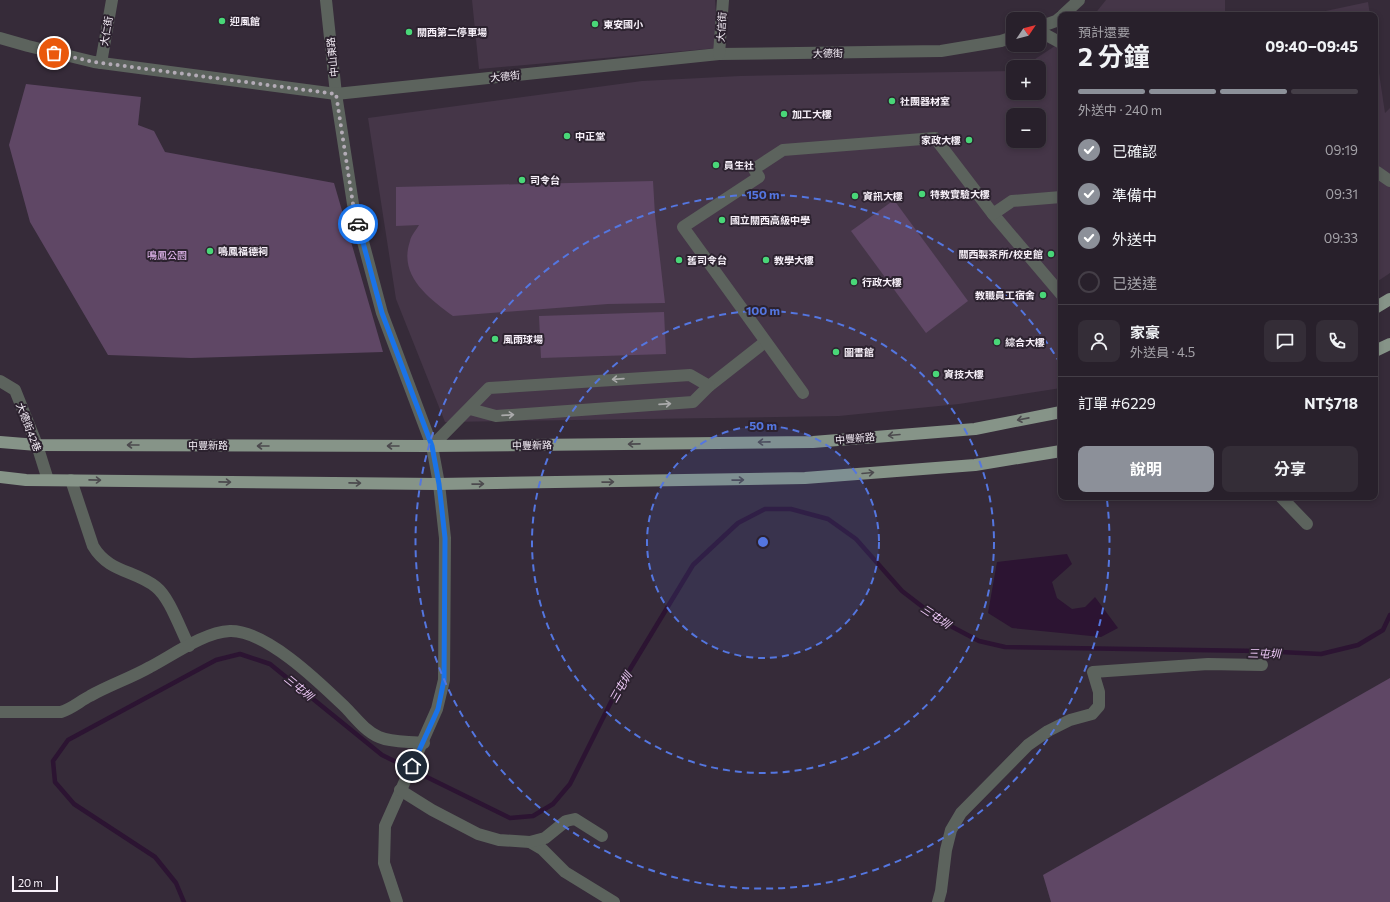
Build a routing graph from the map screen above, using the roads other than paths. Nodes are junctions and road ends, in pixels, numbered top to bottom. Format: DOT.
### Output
graph roads {
  1 [pos="112,0"];
  2 [pos="326,0"];
  3 [pos="723,0"];
  4 [pos="1079,0"];
  5 [pos="1066,12"];
  6 [pos="1058,19"];
  7 [pos="1046,25"];
  8 [pos="1046,35"];
  9 [pos="0,38"];
  10 [pos="1006,39"];
  11 [pos="1058,41"];
  12 [pos="719,54"];
  13 [pos="101,63"];
  14 [pos="336,94"];
  15 [pos="1378,173"];
  16 [pos="1390,181"];
  17 [pos="1058,198"];
  18 [pos="993,214"];
  19 [pos="1058,290"];
  20 [pos="1390,299"];
  21 [pos="1378,306"];
  22 [pos="765,342"];
  23 [pos="1390,344"];
  24 [pos="1378,350"];
  25 [pos="0,381"];
  26 [pos="709,386"];
  27 [pos="803,393"];
  28 [pos="470,409"];
  29 [pos="1058,413"];
  30 [pos="0,442"];
  31 [pos="37,445"];
  32 [pos="432,446"];
  33 [pos="1058,451"];
  34 [pos="0,477"];
  35 [pos="48,480"];
  36 [pos="71,480"];
  37 [pos="439,484"];
  38 [pos="1284,500"];
  39 [pos="1307,524"];
  40 [pos="189,646"];
  41 [pos="1262,665"];
  42 [pos="0,712"];
  43 [pos="424,742"];
  44 [pos="400,790"];
  45 [pos="602,836"];
  46 [pos="530,842"];
  47 [pos="397,902"];
  48 [pos="614,902"];
  49 [pos="938,902"];
  1 -- 13 [label="street, 大仁街"];
  2 -- 14 [label="street, 中山東路"];
  3 -- 12 [label="street, 大信街"];
  4 -- 5 [label="street"];
  6 -- 7 [label="street"];
  8 -- 11 [label="street"];
  9 -- 13 [label="street, 大德街"];
  10 -- 12 [label="street, 大德街"];
  12 -- 14 [label="street, 大德街"];
  13 -- 14 [label="street, 大德街"];
  14 -- 32 [label="street, 中山東路"];
  15 -- 16 [label="street"];
  17 -- 18 [label="street"];
  18 -- 19 [label="street"];
  18 -- 22 [label="street"];
  20 -- 21 [label="main road"];
  22 -- 26 [label="street"];
  22 -- 27 [label="street"];
  23 -- 24 [label="main road"];
  25 -- 31 [label="street, 大德街42巷"];
  28 -- 26 [label="street, one-way"];
  26 -- 28 [label="street, one-way"];
  28 -- 32 [label="street"];
  29 -- 32 [label="main road, 中豐新路, one-way"];
  30 -- 31 [label="main road, 中豐新路"];
  32 -- 31 [label="main road, 中豐新路, one-way"];
  31 -- 35 [label="street, 大德街42巷"];
  32 -- 37 [label="street, 中山東路"];
  37 -- 33 [label="main road, one-way"];
  34 -- 35 [label="main road"];
  35 -- 36 [label="main road"];
  36 -- 37 [label="main road, one-way"];
  36 -- 40 [label="street"];
  37 -- 43 [label="street, 中山東路"];
  38 -- 39 [label="street"];
  40 -- 42 [label="street"];
  40 -- 43 [label="street"];
  41 -- 49 [label="street"];
  43 -- 44 [label="street, 中山東路"];
  44 -- 46 [label="street"];
  44 -- 47 [label="street, 中山東路"];
  45 -- 46 [label="street"];
  46 -- 48 [label="street"];
}
